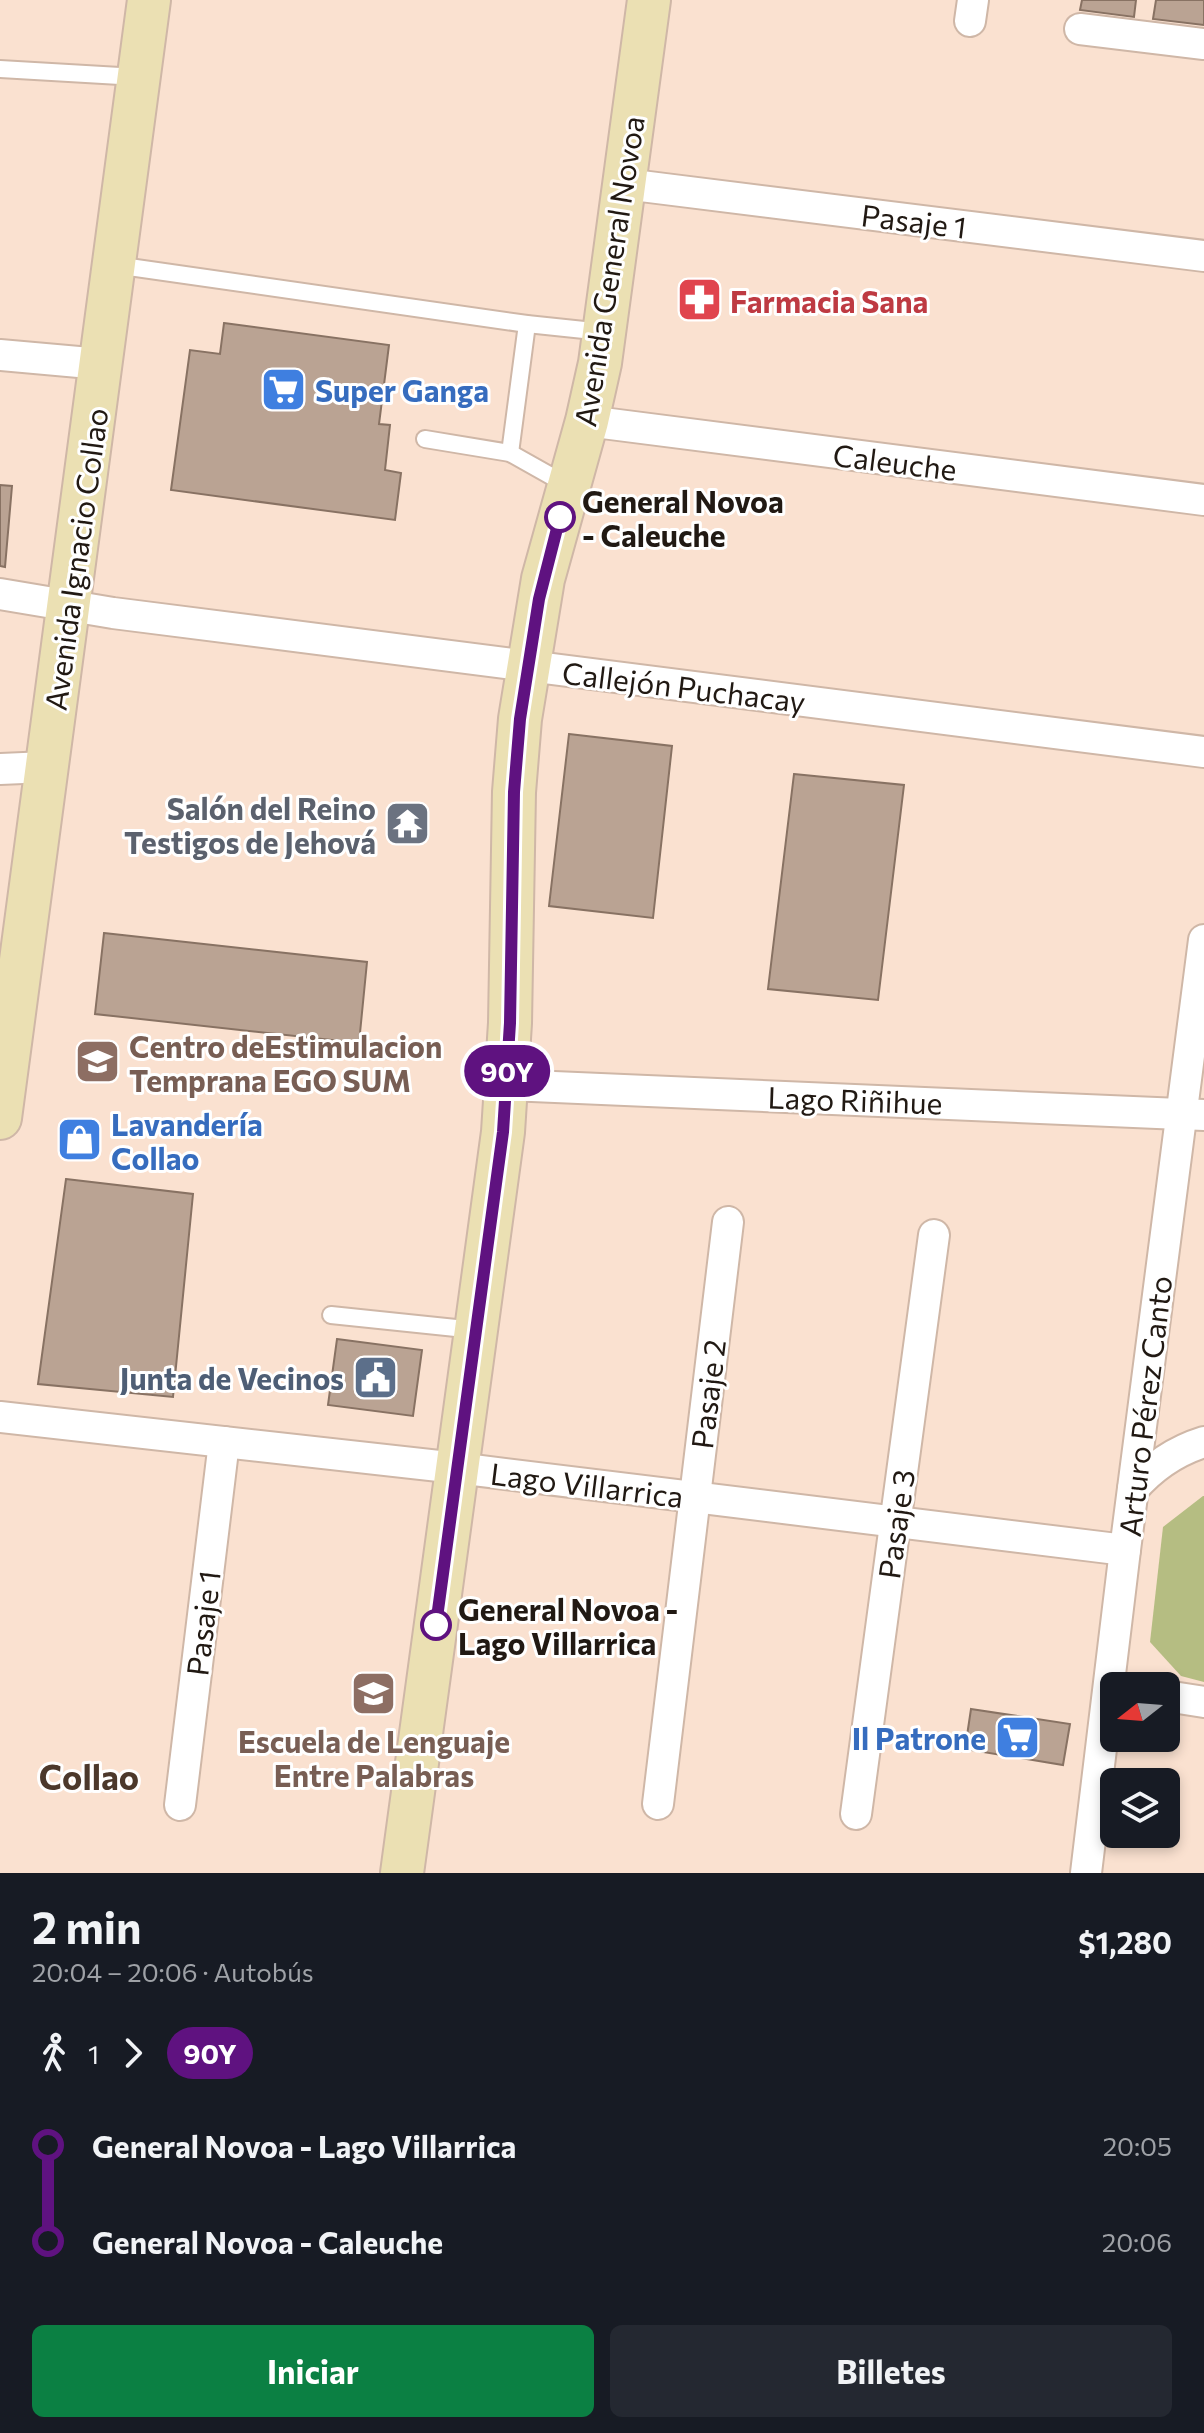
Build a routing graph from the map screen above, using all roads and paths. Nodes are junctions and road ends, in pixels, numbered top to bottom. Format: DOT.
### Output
graph roads {
  1 [pos="149,0"];
  2 [pos="649,0"];
  3 [pos="1080,29"];
  4 [pos="1204,44"];
  5 [pos="0,69"];
  6 [pos="139,77"];
  7 [pos="625,184"];
  8 [pos="1204,256"];
  9 [pos="114,265"];
  10 [pos="527,324"];
  11 [pos="605,332"];
  12 [pos="0,355"];
  13 [pos="101,364"];
  14 [pos="587,421"];
  15 [pos="425,439"];
  16 [pos="510,453"];
  17 [pos="569,486"];
  18 [pos="1204,500"];
  19 [pos="0,594"];
  20 [pos="69,605"];
  21 [pos="527,666"];
  22 [pos="1204,752"];
  23 [pos="47,767"];
  24 [pos="0,769"];
  25 [pos="1204,940"];
  26 [pos="12,944"];
  27 [pos="506,1085"];
  28 [pos="1193,1114"];
  29 [pos="0,1118"];
  30 [pos="728,1222"];
  31 [pos="934,1235"];
  32 [pos="331,1315"];
  33 [pos="477,1330"];
  34 [pos="0,1417"];
  35 [pos="1141,1426"];
  36 [pos="1204,1439"];
  37 [pos="224,1442"];
  38 [pos="457,1468"];
  39 [pos="1133,1489"];
  40 [pos="695,1497"];
  41 [pos="895,1522"];
  42 [pos="1125,1550"];
  43 [pos="1113,1672"];
  44 [pos="1180,1698"];
  45 [pos="1204,1702"];
  46 [pos="1102,1752"];
  47 [pos="658,1804"];
  48 [pos="180,1805"];
  49 [pos="856,1814"];
  50 [pos="402,1873"];
  51 [pos="1086,1873"];
  1 -- 6 [label="main road, Avenida Ignacio Collao"];
  2 -- 7 [label="main road, Avenida General Novoa"];
  3 -- 4 [label="street"];
  5 -- 6 [label="lane"];
  6 -- 9 [label="main road, Avenida Ignacio Collao"];
  7 -- 8 [label="street, Pasaje 1"];
  7 -- 11 [label="main road, Avenida General Novoa"];
  9 -- 10 [label="lane"];
  9 -- 13 [label="main road, Avenida Ignacio Collao"];
  10 -- 11 [label="lane"];
  10 -- 16 [label="lane"];
  11 -- 14 [label="main road, Avenida General Novoa"];
  12 -- 13 [label="street"];
  13 -- 20 [label="main road, Avenida Ignacio Collao"];
  14 -- 17 [label="main road, Avenida General Novoa"];
  14 -- 18 [label="street, Caleuche"];
  15 -- 16 [label="lane"];
  16 -- 17 [label="lane"];
  17 -- 21 [label="main road, Avenida General Novoa"];
  19 -- 20 [label="street, Callejón Puchacay"];
  20 -- 21 [label="street, Callejón Puchacay"];
  20 -- 23 [label="main road, Avenida Ignacio Collao"];
  21 -- 22 [label="street, Callejón Puchacay"];
  21 -- 27 [label="main road, Avenida General Novoa"];
  23 -- 24 [label="street"];
  23 -- 26 [label="main road, Avenida Ignacio Collao"];
  25 -- 28 [label="street, Arturo Pérez Canto"];
  26 -- 29 [label="main road, Avenida Ignacio Collao"];
  27 -- 28 [label="street, Lago Riñihue"];
  27 -- 33 [label="main road, Avenida General Novoa"];
  28 -- 35 [label="street, Arturo Pérez Canto"];
  30 -- 40 [label="street, Pasaje 2"];
  31 -- 41 [label="street, Pasaje 3"];
  32 -- 33 [label="lane"];
  33 -- 38 [label="main road, Avenida General Novoa"];
  34 -- 37 [label="street, Lago Villarrica"];
  35 -- 36 [label="street"];
  35 -- 39 [label="street, Arturo Pérez Canto"];
  36 -- 39 [label="street"];
  37 -- 38 [label="street, Lago Villarrica"];
  37 -- 48 [label="street, Pasaje 1"];
  38 -- 40 [label="street, Lago Villarrica"];
  38 -- 50 [label="main road, Avenida General Novoa"];
  39 -- 42 [label="street, Arturo Pérez Canto"];
  40 -- 41 [label="street, Lago Villarrica"];
  40 -- 47 [label="street, Pasaje 2"];
  41 -- 42 [label="street, Lago Villarrica"];
  41 -- 49 [label="street, Pasaje 3"];
  42 -- 43 [label="street, Arturo Pérez Canto"];
  44 -- 45 [label="street"];
  46 -- 51 [label="street, Arturo Pérez Canto"];
}
